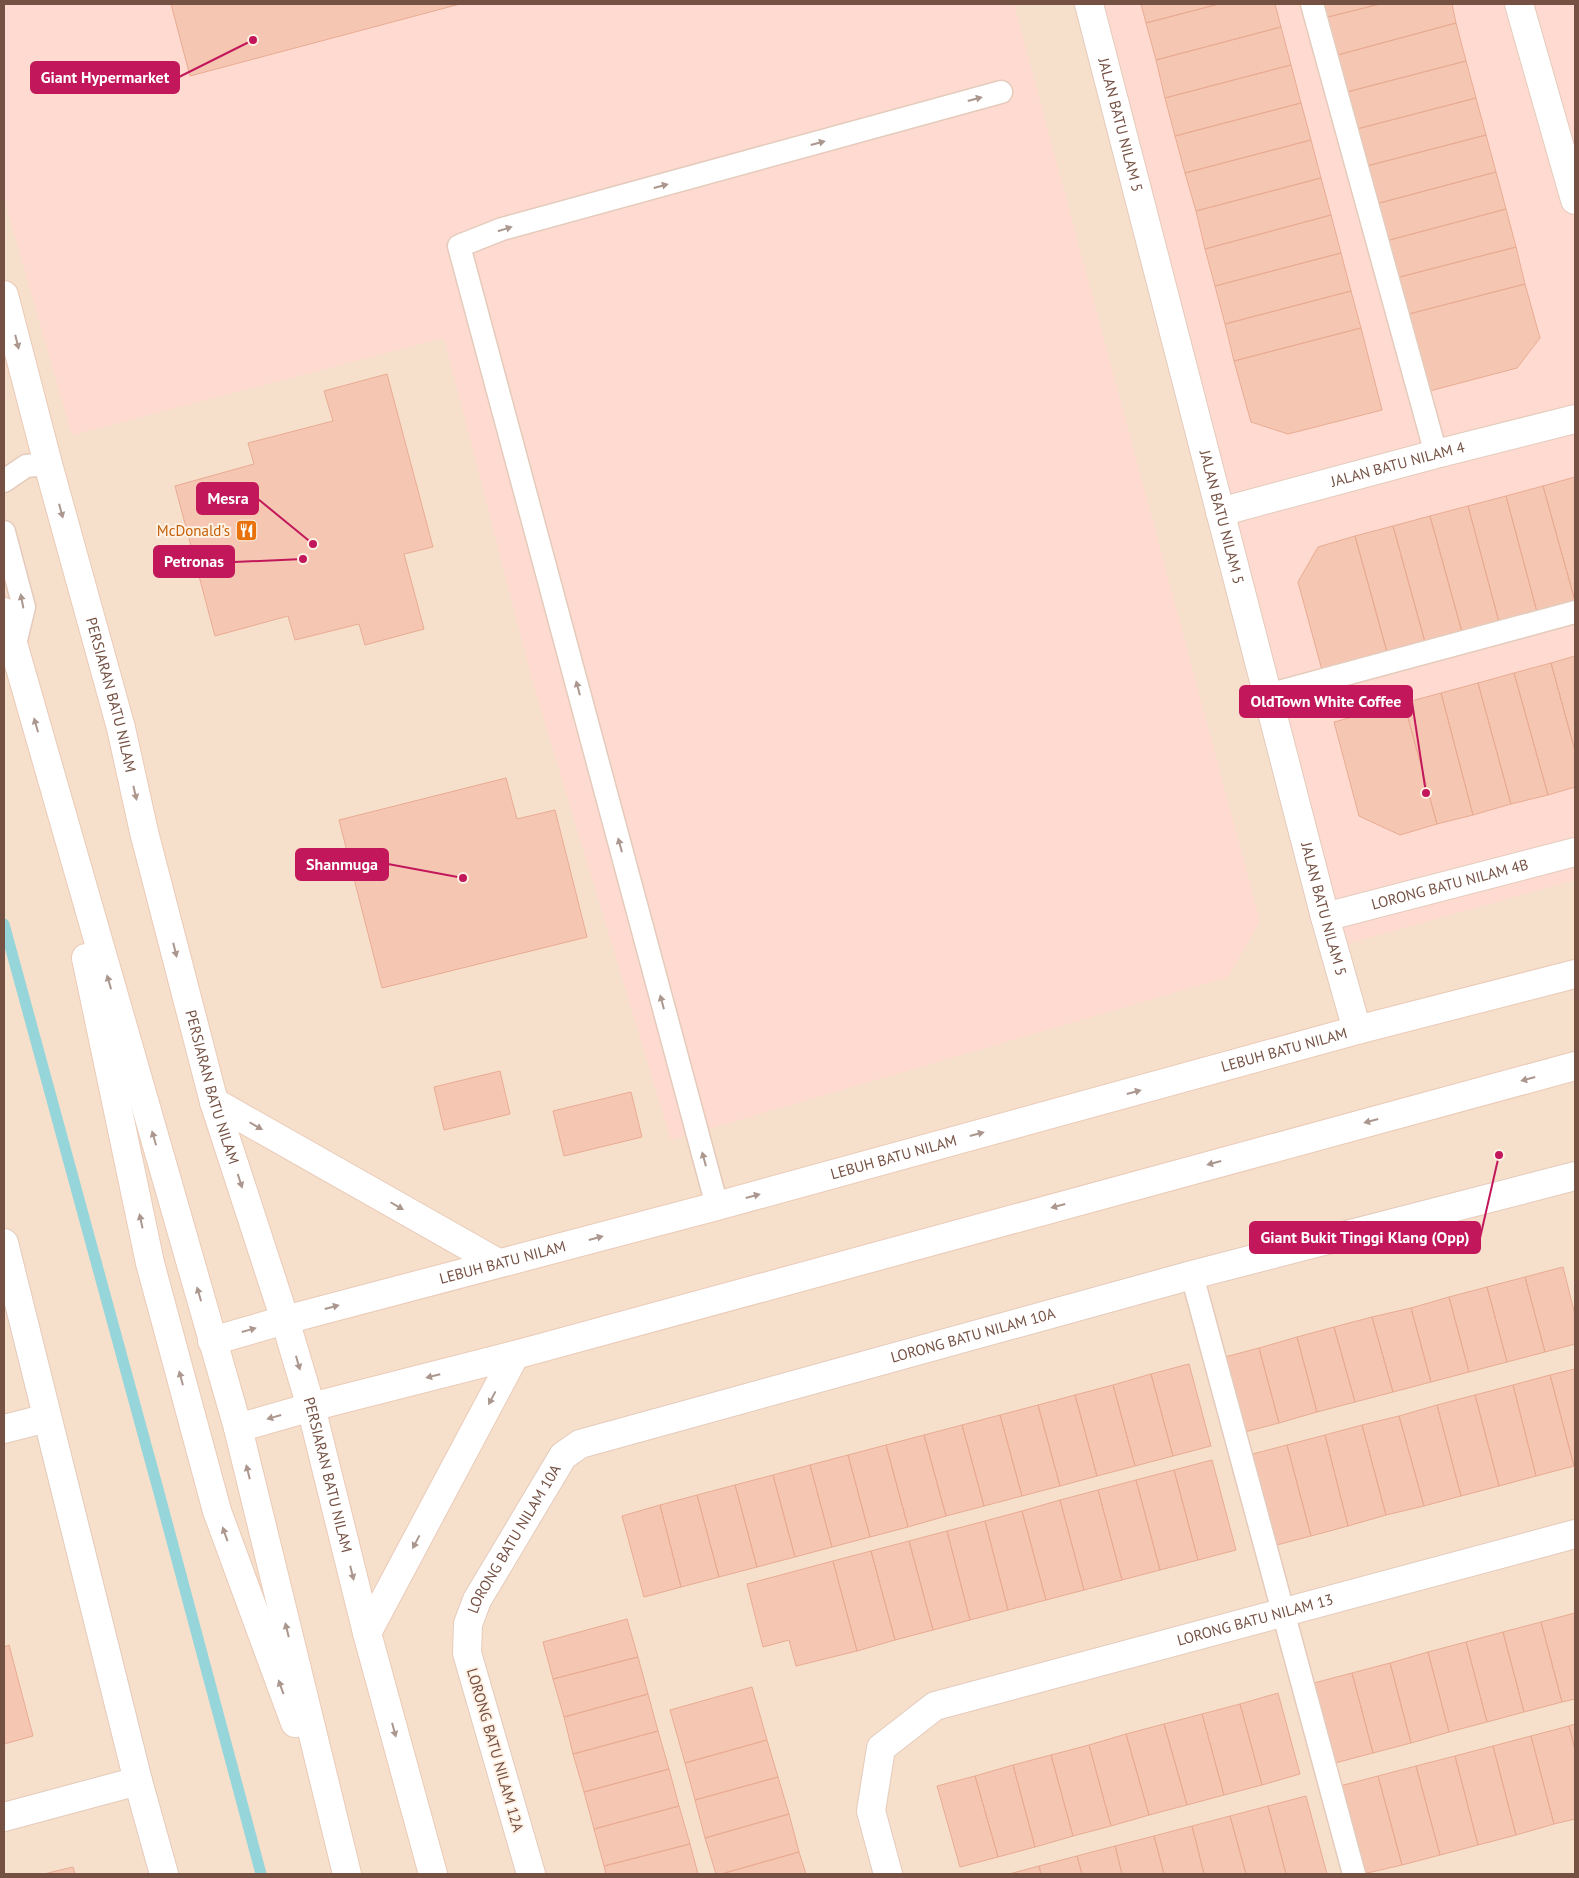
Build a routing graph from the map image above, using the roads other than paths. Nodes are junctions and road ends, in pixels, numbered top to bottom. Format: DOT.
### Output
graph roads {
  1 [pos="1089,4"];
  2 [pos="1312,4"];
  3 [pos="1519,4"];
  4 [pos="1001,92"];
  5 [pos="1575,200"];
  6 [pos="4,295"];
  7 [pos="1575,419"];
  8 [pos="1436,454"];
  9 [pos="48,464"];
  10 [pos="4,481"];
  11 [pos="1220,512"];
  12 [pos="4,532"];
  13 [pos="4,612"];
  14 [pos="1575,612"];
  15 [pos="14,648"];
  16 [pos="1268,695"];
  17 [pos="49,772"];
  18 [pos="1575,852"];
  19 [pos="1325,918"];
  20 [pos="1563,978"];
  21 [pos="1575,994"];
  22 [pos="1357,1030"];
  23 [pos="1575,1066"];
  24 [pos="214,1102"];
  25 [pos="1575,1176"];
  26 [pos="717,1206"];
  27 [pos="4,1243"];
  28 [pos="498,1263"];
  29 [pos="1192,1275"];
  30 [pos="285,1320"];
  31 [pos="212,1341"];
  32 [pos="514,1355"];
  33 [pos="311,1407"];
  34 [pos="47,1418"];
  35 [pos="238,1428"];
  36 [pos="4,1429"];
  37 [pos="1575,1534"];
  38 [pos="1283,1613"];
  39 [pos="468,1624"];
  40 [pos="367,1633"];
  41 [pos="138,1781"];
  42 [pos="4,1817"];
  43 [pos="341,1847"];
  44 [pos="164,1874"];
  45 [pos="347,1874"];
  46 [pos="433,1874"];
  47 [pos="531,1874"];
  48 [pos="888,1874"];
  49 [pos="1354,1874"];
  1 -- 11 [label="main road, JALAN BATU NILAM 5"];
  2 -- 8 [label="lane"];
  3 -- 5 [label="main road"];
  26 -- 4 [label="lane, one-way"];
  6 -- 9 [label="main road, PERSIARAN BATU NILAM, one-way"];
  7 -- 8 [label="main road, JALAN BATU NILAM 4"];
  8 -- 11 [label="main road, JALAN BATU NILAM 4"];
  9 -- 10 [label="lane"];
  9 -- 24 [label="main road, PERSIARAN BATU NILAM, one-way"];
  11 -- 16 [label="main road, JALAN BATU NILAM 5"];
  15 -- 12 [label="lane, one-way"];
  13 -- 15 [label="main road"];
  14 -- 16 [label="lane"];
  17 -- 15 [label="main road, one-way"];
  16 -- 19 [label="main road, JALAN BATU NILAM 5"];
  31 -- 17 [label="main road, one-way"];
  43 -- 17 [label="main road, one-way"];
  18 -- 19 [label="main road, LORONG BATU NILAM 4B"];
  19 -- 22 [label="main road, JALAN BATU NILAM 5"];
  20 -- 21 [label="main road"];
  20 -- 22 [label="main road, LEBUH BATU NILAM"];
  26 -- 22 [label="main road, LEBUH BATU NILAM, one-way"];
  23 -- 32 [label="main road, one-way"];
  24 -- 28 [label="main road, one-way"];
  24 -- 30 [label="main road, PERSIARAN BATU NILAM, one-way"];
  25 -- 29 [label="main road, LORONG BATU NILAM 10A"];
  28 -- 26 [label="main road, LEBUH BATU NILAM, one-way"];
  27 -- 34 [label="main road"];
  30 -- 28 [label="main road, LEBUH BATU NILAM, one-way"];
  29 -- 38 [label="lane"];
  29 -- 39 [label="main road, LORONG BATU NILAM 10A"];
  31 -- 30 [label="main road, LEBUH BATU NILAM, one-way"];
  30 -- 33 [label="main road, PERSIARAN BATU NILAM, one-way"];
  31 -- 35 [label="main road"];
  32 -- 33 [label="main road, one-way"];
  32 -- 40 [label="main road, one-way"];
  33 -- 35 [label="main road, one-way"];
  33 -- 40 [label="main road, PERSIARAN BATU NILAM, one-way"];
  34 -- 36 [label="main road"];
  34 -- 41 [label="main road"];
  43 -- 35 [label="main road, one-way"];
  37 -- 38 [label="main road, LORONG BATU NILAM 13"];
  38 -- 48 [label="main road, LORONG BATU NILAM 13"];
  38 -- 49 [label="lane"];
  39 -- 47 [label="main road, LORONG BATU NILAM 12A"];
  40 -- 46 [label="main road, PERSIARAN BATU NILAM, one-way"];
  41 -- 42 [label="main road"];
  41 -- 44 [label="main road"];
  43 -- 45 [label="main road"];
}
